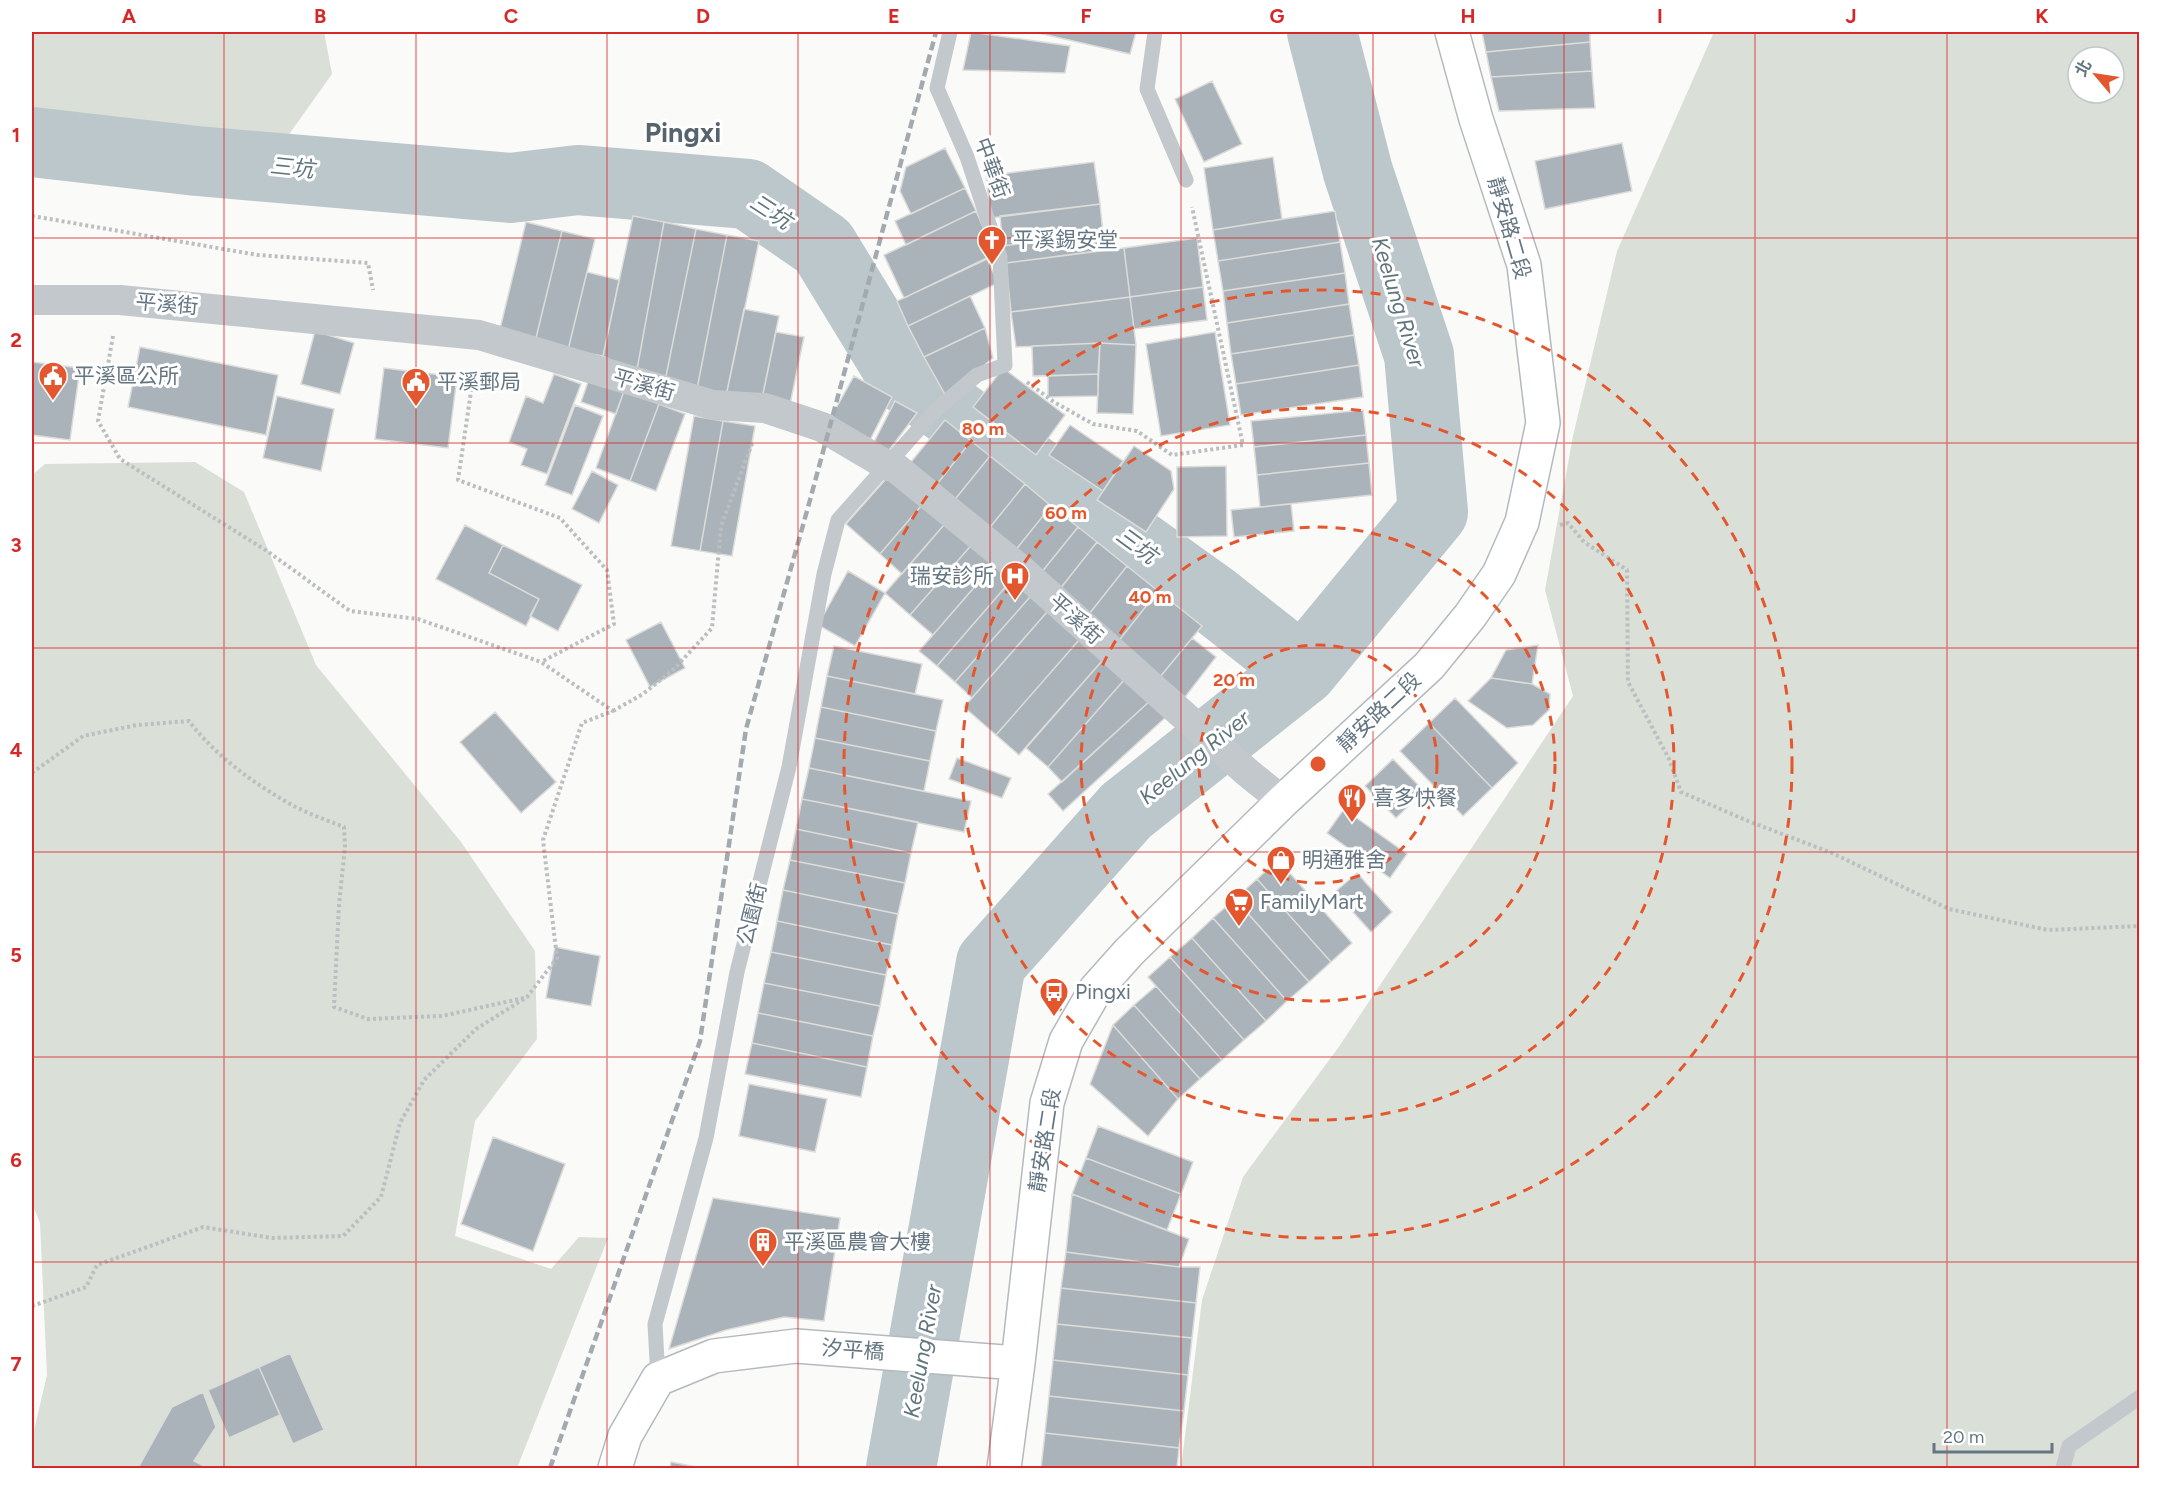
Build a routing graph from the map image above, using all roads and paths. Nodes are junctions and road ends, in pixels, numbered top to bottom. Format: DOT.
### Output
graph roads {
  1 [pos="950,32"];
  2 [pos="1155,32"];
  3 [pos="1452,32"];
  4 [pos="1186,180"];
  5 [pos="32,216"];
  6 [pos="32,300"];
  7 [pos="120,300"];
  8 [pos="379,324"];
  9 [pos="479,335"];
  10 [pos="1005,365"];
  11 [pos="765,408"];
  12 [pos="888,466"];
  13 [pos="1522,522"];
  14 [pos="541,662"];
  15 [pos="613,711"];
  16 [pos="32,773"];
  17 [pos="1283,801"];
  18 [pos="2139,926"];
  19 [pos="527,997"];
  20 [pos="32,1306"];
  21 [pos="1018,1363"];
  22 [pos="658,1379"];
  23 [pos="2139,1397"];
  24 [pos="615,1468"];
  25 [pos="1004,1468"];
  26 [pos="2063,1468"];
  1 -- 10 [label="lane, 中華街"];
  2 -- 4 [label="lane"];
  3 -- 13 [label="main road, 靜安路二段"];
  4 -- 10 [label="path"];
  5 -- 8 [label="path"];
  6 -- 7 [label="street, 平溪街"];
  7 -- 8 [label="street, 平溪街"];
  7 -- 14 [label="path"];
  8 -- 9 [label="street, 平溪街"];
  9 -- 11 [label="street, 平溪街"];
  9 -- 14 [label="path"];
  10 -- 12 [label="lane"];
  11 -- 12 [label="street, 平溪街"];
  11 -- 15 [label="path"];
  12 -- 17 [label="street, 平溪街"];
  12 -- 22 [label="lane, 公園街"];
  13 -- 17 [label="main road, 靜安路二段"];
  13 -- 18 [label="path"];
  14 -- 15 [label="path"];
  15 -- 19 [label="path"];
  16 -- 19 [label="path"];
  17 -- 21 [label="main road, 靜安路二段"];
  19 -- 20 [label="path"];
  21 -- 22 [label="main road, 汐平橋"];
  21 -- 25 [label="main road, 靜安路二段"];
  22 -- 24 [label="main road"];
  23 -- 26 [label="lane"];
}
